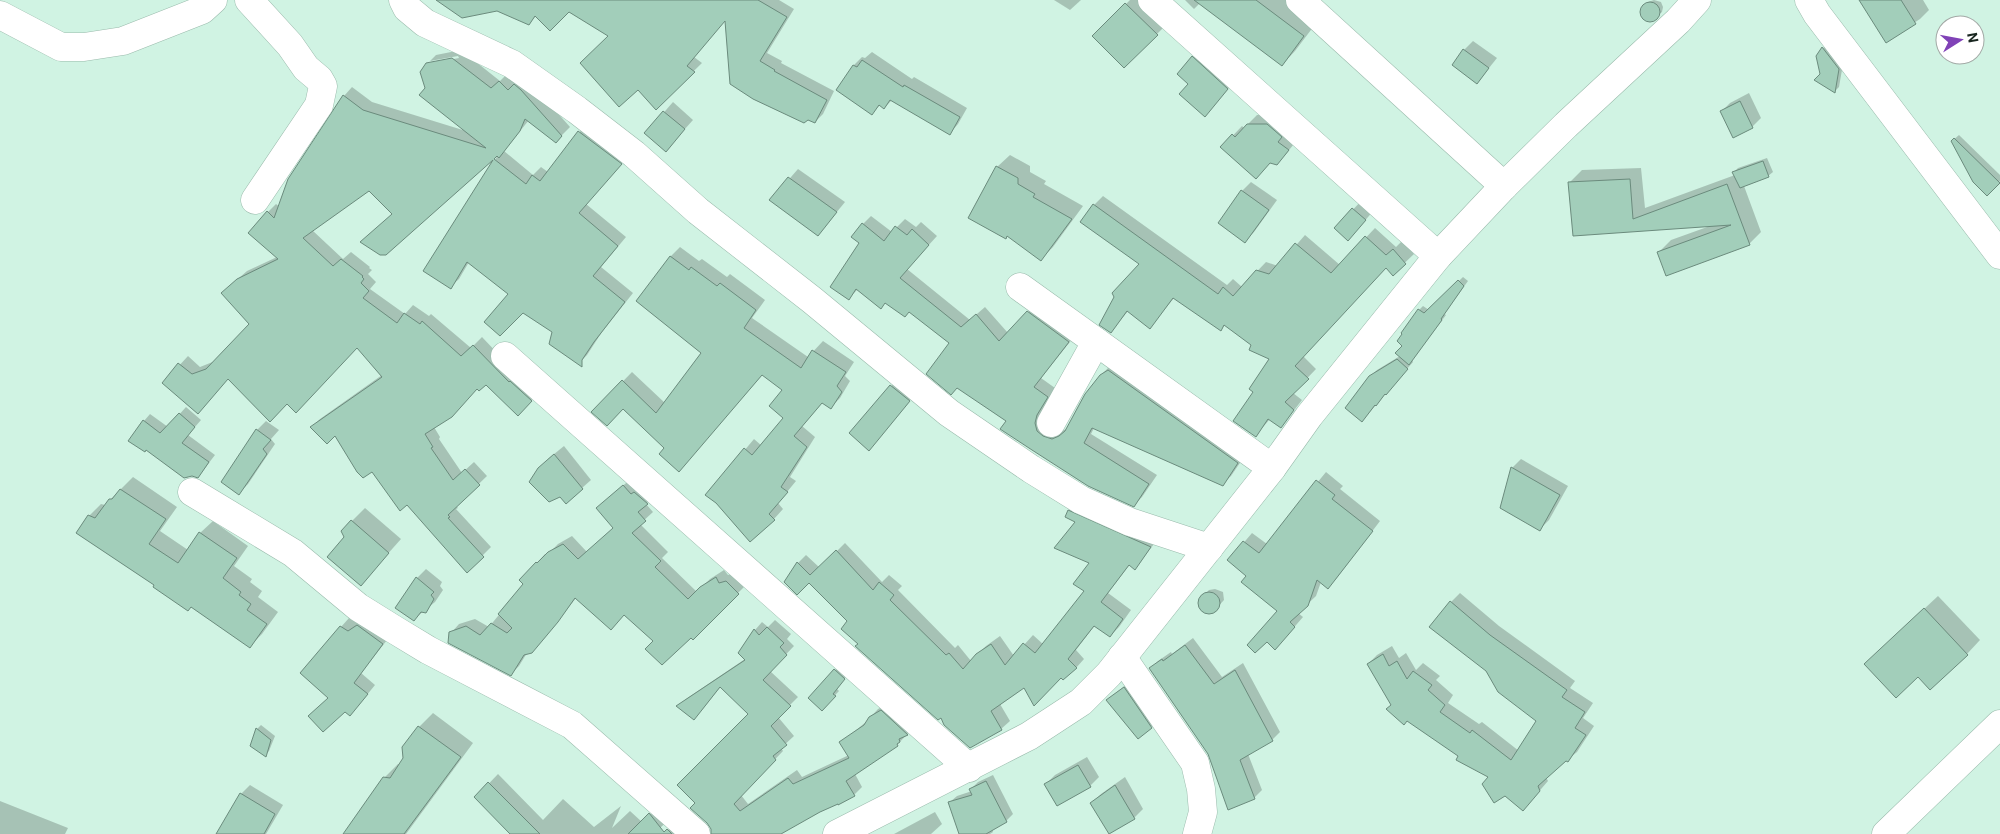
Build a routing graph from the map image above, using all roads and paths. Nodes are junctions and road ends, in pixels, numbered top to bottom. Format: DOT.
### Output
graph roads {
  1 [pos="213,0"];
  2 [pos="249,0"];
  3 [pos="402,0"];
  4 [pos="1152,0"];
  5 [pos="1300,0"];
  6 [pos="1698,0"];
  7 [pos="1809,0"];
  8 [pos="0,15"];
  9 [pos="1504,186"];
  10 [pos="255,200"];
  11 [pos="2000,255"];
  12 [pos="1438,256"];
  13 [pos="1020,287"];
  14 [pos="1096,342"];
  15 [pos="505,356"];
  16 [pos="1051,423"];
  17 [pos="1272,468"];
  18 [pos="192,492"];
  19 [pos="1209,548"];
  20 [pos="1122,656"];
  21 [pos="2000,724"];
  22 [pos="969,768"];
  23 [pos="696,834"];
  24 [pos="837,834"];
  25 [pos="1197,834"];
  26 [pos="1886,834"];
  1 -- 8 [label="street"];
  2 -- 10 [label="street"];
  3 -- 19 [label="street"];
  4 -- 12 [label="street"];
  5 -- 9 [label="street"];
  6 -- 9 [label="street"];
  7 -- 11 [label="street"];
  9 -- 12 [label="street"];
  12 -- 17 [label="street"];
  13 -- 14 [label="street"];
  14 -- 16 [label="street"];
  14 -- 17 [label="street"];
  15 -- 22 [label="street"];
  17 -- 19 [label="street"];
  18 -- 23 [label="street"];
  19 -- 20 [label="street"];
  20 -- 22 [label="street"];
  20 -- 25 [label="street"];
  21 -- 26 [label="street"];
  22 -- 24 [label="street"];
}
